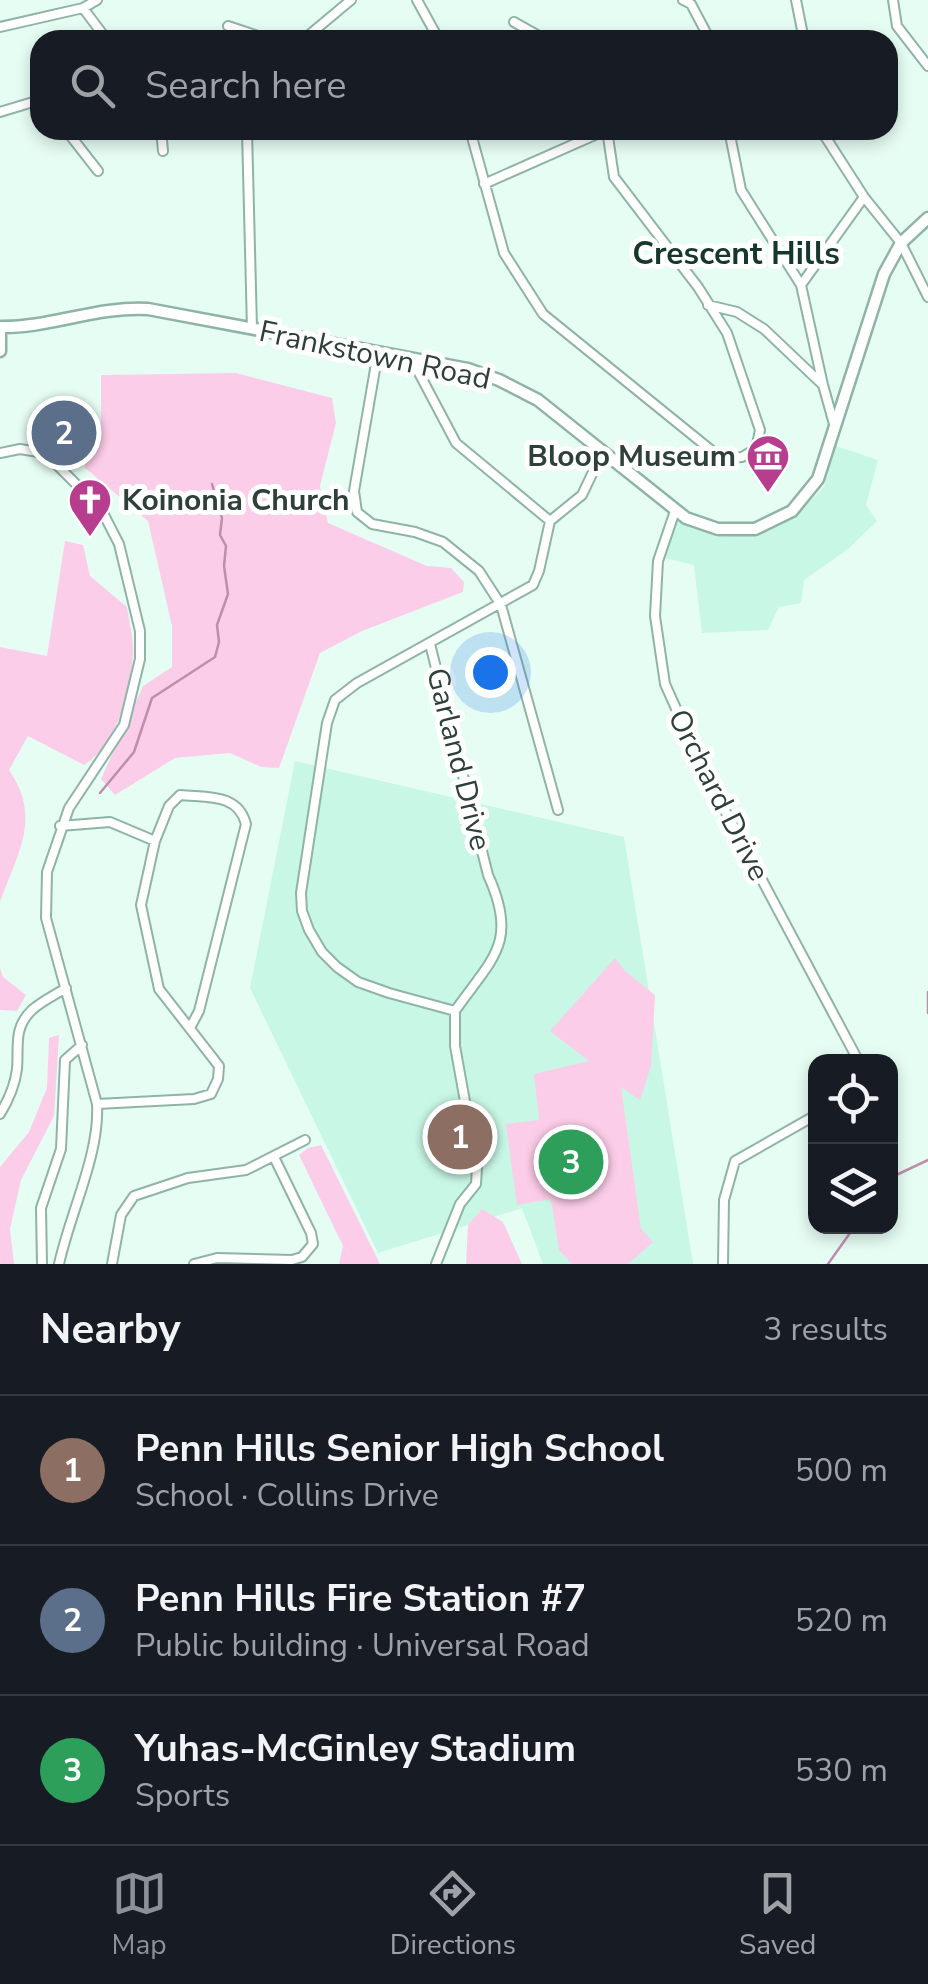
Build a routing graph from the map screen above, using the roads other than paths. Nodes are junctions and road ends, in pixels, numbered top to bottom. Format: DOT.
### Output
graph roads {
  1 [pos="98,0"];
  2 [pos="418,0"];
  3 [pos="684,0"];
  4 [pos="796,0"];
  5 [pos="893,0"];
  6 [pos="349,1"];
  7 [pos="83,8"];
  8 [pos="514,22"];
  9 [pos="0,26"];
  10 [pos="228,26"];
  11 [pos="100,30"];
  12 [pos="240,30"];
  13 [pos="315,30"];
  14 [pos="434,30"];
  15 [pos="528,30"];
  16 [pos="705,30"];
  17 [pos="802,30"];
  18 [pos="928,66"];
  19 [pos="30,103"];
  20 [pos="0,112"];
  21 [pos="74,140"];
  22 [pos="162,140"];
  23 [pos="246,140"];
  24 [pos="473,140"];
  25 [pos="583,140"];
  26 [pos="608,140"];
  27 [pos="731,140"];
  28 [pos="828,140"];
  29 [pos="163,152"];
  30 [pos="98,170"];
  31 [pos="484,184"];
  32 [pos="864,197"];
  33 [pos="928,218"];
  34 [pos="901,243"];
  35 [pos="801,285"];
  36 [pos="928,297"];
  37 [pos="708,304"];
  38 [pos="742,314"];
  39 [pos="0,328"];
  40 [pos="252,328"];
  41 [pos="726,332"];
  42 [pos="0,350"];
  43 [pos="378,352"];
  44 [pos="411,358"];
  45 [pos="823,386"];
  46 [pos="836,428"];
  47 [pos="2,451"];
  48 [pos="602,451"];
  49 [pos="675,511"];
  50 [pos="550,520"];
  51 [pos="501,605"];
  52 [pos="430,644"];
  53 [pos="558,810"];
  54 [pos="60,826"];
  55 [pos="155,841"];
  56 [pos="66,988"];
  57 [pos="455,1011"];
  58 [pos="190,1028"];
  59 [pos="82,1045"];
  60 [pos="854,1054"];
  61 [pos="97,1104"];
  62 [pos="0,1114"];
  63 [pos="808,1119"];
  64 [pos="305,1140"];
  65 [pos="274,1157"];
  66 [pos="42,1264"];
  67 [pos="59,1264"];
  68 [pos="114,1264"];
  69 [pos="194,1264"];
  70 [pos="436,1264"];
  71 [pos="723,1264"];
  1 -- 7 [label="street"];
  2 -- 14 [label="street"];
  3 -- 16 [label="street"];
  4 -- 17 [label="street"];
  5 -- 18 [label="street"];
  6 -- 13 [label="street"];
  7 -- 9 [label="street"];
  7 -- 11 [label="street"];
  8 -- 15 [label="street"];
  10 -- 12 [label="street"];
  19 -- 20 [label="street"];
  21 -- 30 [label="street"];
  22 -- 29 [label="street"];
  23 -- 40 [label="street"];
  24 -- 31 [label="street"];
  25 -- 31 [label="street"];
  26 -- 37 [label="street"];
  27 -- 35 [label="street"];
  28 -- 32 [label="street"];
  31 -- 41 [label="street"];
  32 -- 34 [label="street"];
  32 -- 35 [label="street"];
  33 -- 34 [label="main road, Frankstown Road"];
  34 -- 36 [label="street"];
  34 -- 46 [label="main road, Frankstown Road"];
  35 -- 45 [label="street"];
  37 -- 38 [label="street"];
  37 -- 41 [label="street"];
  38 -- 41 [label="street"];
  38 -- 45 [label="street"];
  39 -- 40 [label="main road, Frankstown Road"];
  39 -- 42 [label="main road"];
  40 -- 43 [label="main road, Frankstown Road"];
  43 -- 44 [label="main road, Frankstown Road"];
  43 -- 51 [label="street"];
  44 -- 48 [label="main road, Frankstown Road"];
  44 -- 50 [label="street"];
  45 -- 46 [label="street"];
  46 -- 49 [label="main road, Frankstown Road"];
  47 -- 54 [label="street"];
  48 -- 49 [label="main road, Frankstown Road"];
  48 -- 50 [label="street"];
  49 -- 60 [label="street, Orchard Drive"];
  50 -- 51 [label="street"];
  51 -- 52 [label="street"];
  51 -- 53 [label="street"];
  52 -- 57 [label="street, Garland Drive"];
  52 -- 57 [label="street"];
  54 -- 55 [label="street"];
  54 -- 56 [label="street"];
  55 -- 58 [label="street"];
  55 -- 58 [label="street"];
  56 -- 59 [label="street"];
  56 -- 62 [label="street"];
  57 -- 70 [label="street"];
  58 -- 61 [label="street"];
  59 -- 61 [label="street"];
  59 -- 66 [label="street"];
  61 -- 67 [label="street"];
  63 -- 71 [label="street"];
  64 -- 65 [label="street"];
  65 -- 68 [label="street"];
  65 -- 69 [label="street"];
}
